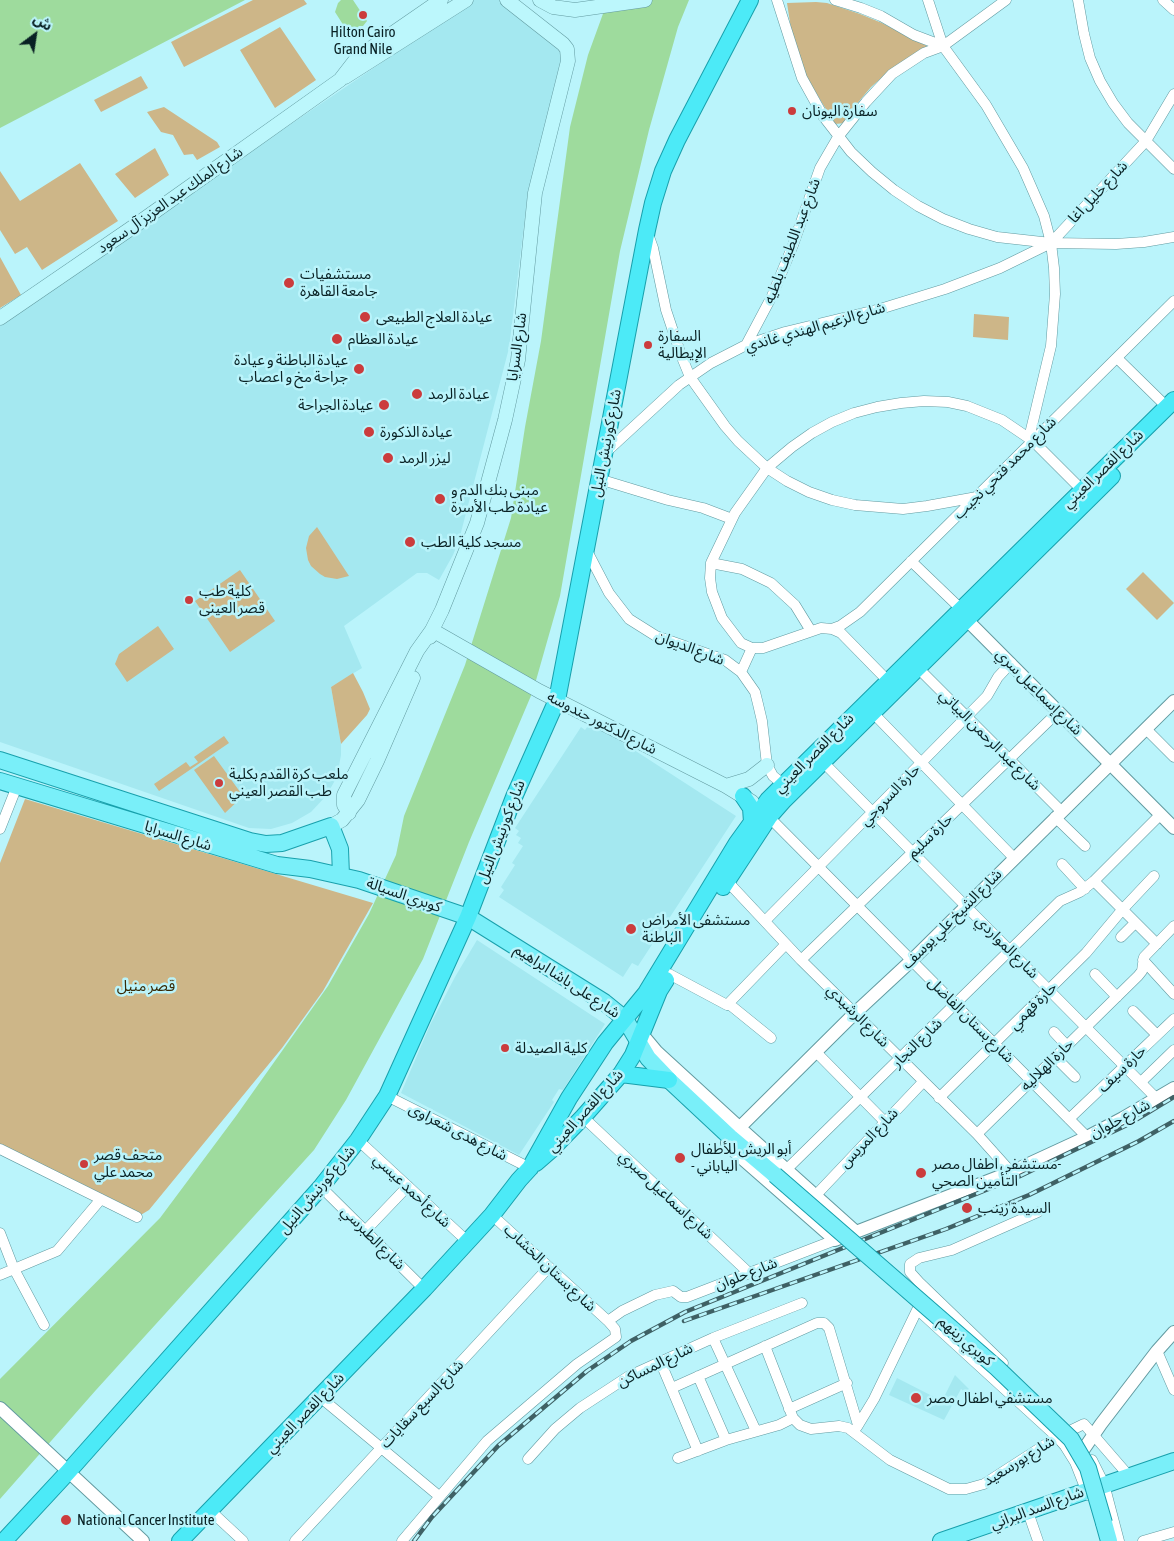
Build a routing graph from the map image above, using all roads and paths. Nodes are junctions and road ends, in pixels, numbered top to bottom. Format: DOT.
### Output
graph roads {
  1 [pos="434,0"];
  2 [pos="441,0"];
  3 [pos="466,0"];
  4 [pos="507,0"];
  5 [pos="575,0"];
  6 [pos="644,0"];
  7 [pos="750,0"];
  8 [pos="777,0"];
  9 [pos="835,0"];
  10 [pos="928,0"];
  11 [pos="1006,0"];
  12 [pos="1078,0"];
  13 [pos="1163,0"];
  14 [pos="548,2"];
  15 [pos="593,3"];
  16 [pos="1174,10"];
  17 [pos="943,46"];
  18 [pos="357,58"];
  19 [pos="340,80"];
  20 [pos="1174,94"];
  21 [pos="838,137"];
  22 [pos="1146,141"];
  23 [pos="1174,169"];
  24 [pos="646,230"];
  25 [pos="1174,237"];
  26 [pos="1051,242"];
  27 [pos="1174,301"];
  28 [pos="0,318"];
  29 [pos="746,345"];
  30 [pos="1118,358"];
  31 [pos="690,377"];
  32 [pos="1172,407"];
  33 [pos="1033,441"];
  34 [pos="604,454"];
  35 [pos="767,468"];
  36 [pos="599,479"];
  37 [pos="1082,490"];
  38 [pos="977,497"];
  39 [pos="732,519"];
  40 [pos="586,548"];
  41 [pos="911,561"];
  42 [pos="711,563"];
  43 [pos="964,614"];
  44 [pos="832,629"];
  45 [pos="432,630"];
  46 [pos="812,632"];
  47 [pos="752,648"];
  48 [pos="1010,664"];
  49 [pos="918,668"];
  50 [pos="741,672"];
  51 [pos="888,681"];
  52 [pos="1174,702"];
  53 [pos="559,705"];
  54 [pos="1058,712"];
  55 [pos="873,713"];
  56 [pos="967,717"];
  57 [pos="1146,729"];
  58 [pos="1174,757"];
  59 [pos="819,758"];
  60 [pos="1009,759"];
  61 [pos="0,760"];
  62 [pos="922,762"];
  63 [pos="1110,764"];
  64 [pos="767,765"];
  65 [pos="0,781"];
  66 [pos="783,784"];
  67 [pos="17,786"];
  68 [pos="726,786"];
  69 [pos="742,796"];
  70 [pos="962,804"];
  71 [pos="874,812"];
  72 [pos="1058,814"];
  73 [pos="1160,815"];
  74 [pos="761,816"];
  75 [pos="331,826"];
  76 [pos="1174,828"];
  77 [pos="0,829"];
  78 [pos="1085,846"];
  79 [pos="913,852"];
  80 [pos="1014,858"];
  81 [pos="1062,864"];
  82 [pos="819,867"];
  83 [pos="341,875"];
  84 [pos="1154,876"];
  85 [pos="359,880"];
  86 [pos="727,881"];
  87 [pos="1094,881"];
  88 [pos="1085,888"];
  89 [pos="858,906"];
  90 [pos="966,906"];
  91 [pos="450,910"];
  92 [pos="1122,910"];
  93 [pos="468,917"];
  94 [pos="765,922"];
  95 [pos="1135,923"];
  96 [pos="1174,926"];
  97 [pos="1121,937"];
  98 [pos="786,944"];
  99 [pos="1156,944"];
  100 [pos="1010,951"];
  101 [pos="801,960"];
  102 [pos="912,960"];
  103 [pos="1143,960"];
  104 [pos="669,974"];
  105 [pos="1095,974"];
  106 [pos="1049,990"];
  107 [pos="1174,994"];
  108 [pos="1117,997"];
  109 [pos="729,1004"];
  110 [pos="956,1004"];
  111 [pos="1133,1011"];
  112 [pos="856,1012"];
  113 [pos="625,1019"];
  114 [pos="1174,1019"];
  115 [pos="1086,1027"];
  116 [pos="1054,1032"];
  117 [pos="1157,1035"];
  118 [pos="640,1038"];
  119 [pos="771,1038"];
  120 [pos="995,1044"];
  121 [pos="1067,1046"];
  122 [pos="1174,1050"];
  123 [pos="816,1052"];
  124 [pos="1056,1057"];
  125 [pos="901,1059"];
  126 [pos="1124,1066"];
  127 [pos="621,1074"];
  128 [pos="1075,1076"];
  129 [pos="669,1080"];
  130 [pos="1031,1081"];
  131 [pos="923,1082"];
  132 [pos="1141,1082"];
  133 [pos="1174,1088"];
  134 [pos="387,1096"];
  135 [pos="861,1098"];
  136 [pos="939,1098"];
  137 [pos="1157,1099"];
  138 [pos="584,1117"];
  139 [pos="1069,1119"];
  140 [pos="885,1122"];
  141 [pos="735,1132"];
  142 [pos="977,1134"];
  143 [pos="1087,1137"];
  144 [pos="358,1140"];
  145 [pos="0,1149"];
  146 [pos="530,1168"];
  147 [pos="781,1172"];
  148 [pos="1011,1172"];
  149 [pos="408,1186"];
  150 [pos="321,1188"];
  151 [pos="816,1195"];
  152 [pos="102,1199"];
  153 [pos="1038,1212"];
  154 [pos="492,1215"];
  155 [pos="137,1217"];
  156 [pos="366,1230"];
  157 [pos="0,1232"];
  158 [pos="856,1232"];
  159 [pos="835,1240"];
  160 [pos="467,1241"];
  161 [pos="549,1267"];
  162 [pos="14,1269"];
  163 [pos="749,1273"];
  164 [pos="0,1275"];
  165 [pos="919,1282"];
  166 [pos="424,1289"];
  167 [pos="802,1303"];
  168 [pos="918,1310"];
  169 [pos="608,1321"];
  170 [pos="44,1325"];
  171 [pos="1174,1332"];
  172 [pos="713,1338"];
  173 [pos="765,1346"];
  174 [pos="1157,1352"];
  175 [pos="660,1361"];
  176 [pos="725,1364"];
  177 [pos="698,1376"];
  178 [pos="847,1383"];
  179 [pos="672,1388"];
  180 [pos="1174,1390"];
  181 [pos="320,1397"];
  182 [pos="0,1408"];
  183 [pos="791,1413"];
  184 [pos="856,1429"];
  185 [pos="1071,1429"];
  186 [pos="756,1431"];
  187 [pos="1093,1435"];
  188 [pos="1057,1437"];
  189 [pos="726,1440"];
  190 [pos="1085,1447"];
  191 [pos="381,1448"];
  192 [pos="698,1451"];
  193 [pos="678,1458"];
  194 [pos="528,1459"];
  195 [pos="1174,1461"];
  196 [pos="1075,1462"];
  197 [pos="68,1472"];
  198 [pos="1129,1476"];
  199 [pos="240,1479"];
  200 [pos="1104,1484"];
  201 [pos="1086,1490"];
  202 [pos="439,1496"];
  203 [pos="1028,1512"];
  204 [pos="215,1516"];
  205 [pos="1174,1532"];
  206 [pos="4,1541"];
  207 [pos="143,1541"];
  208 [pos="180,1541"];
  209 [pos="192,1541"];
  210 [pos="243,1541"];
  211 [pos="295,1541"];
  212 [pos="402,1541"];
  213 [pos="941,1541"];
  214 [pos="1038,1541"];
  215 [pos="1102,1541"];
  216 [pos="1109,1541"];
  217 [pos="1119,1541"];
  218 [pos="1143,1541"];
  1 -- 18 [label="main road"];
  2 -- 18 [label="main road"];
  3 -- 19 [label="main road, شارع الملك عبد العزيز آل سعود"];
  4 -- 45 [label="main road, شارع السرايا"];
  5 -- 15 [label="main road"];
  6 -- 15 [label="main road"];
  7 -- 24 [label="highway, شارع كورنيش النيل"];
  8 -- 21 [label="street"];
  9 -- 17 [label="street"];
  10 -- 17 [label="street"];
  11 -- 17 [label="street, شارع عبد اللطيف بلطيه"];
  12 -- 22 [label="street"];
  13 -- 16 [label="street"];
  14 -- 15 [label="main road"];
  17 -- 21 [label="street, شارع عبد اللطيف بلطيه"];
  17 -- 26 [label="street"];
  18 -- 19 [label="main road, شارع الملك عبد العزيز آل سعود"];
  19 -- 28 [label="main road, شارع الملك عبد العزيز آل سعود"];
  20 -- 22 [label="street, شارع خليل اغا"];
  21 -- 26 [label="street"];
  21 -- 29 [label="street, شارع عبد اللطيف بلطيه"];
  22 -- 23 [label="street"];
  22 -- 26 [label="street, شارع خليل اغا"];
  24 -- 31 [label="street"];
  24 -- 34 [label="highway, شارع كورنيش النيل"];
  25 -- 26 [label="street"];
  26 -- 29 [label="street, شارع الزعيم الهندي غاندي"];
  26 -- 33 [label="street"];
  27 -- 30 [label="street, شارع محمد فتحي نجيب"];
  29 -- 31 [label="street, شارع الزعيم الهندي غاندي"];
  30 -- 32 [label="street"];
  30 -- 33 [label="street, شارع محمد فتحي نجيب"];
  31 -- 34 [label="street, شارع الزعيم الهندي غاندي"];
  31 -- 35 [label="street"];
  32 -- 37 [label="highway, شارع القصر العيني"];
  32 -- 43 [label="highway, شارع القصر العيني"];
  33 -- 35 [label="street"];
  33 -- 37 [label="street"];
  33 -- 38 [label="street, شارع محمد فتحي نجيب"];
  34 -- 36 [label="highway, شارع كورنيش النيل"];
  35 -- 38 [label="street"];
  35 -- 39 [label="street"];
  36 -- 39 [label="street"];
  36 -- 40 [label="highway, شارع كورنيش النيل"];
  37 -- 43 [label="highway, شارع القصر العيني"];
  38 -- 41 [label="street, شارع محمد فتحي نجيب"];
  39 -- 42 [label="street"];
  40 -- 50 [label="street, شارع الديوان"];
  40 -- 53 [label="highway, شارع كورنيش النيل"];
  41 -- 43 [label="street"];
  41 -- 44 [label="street, شارع محمد فتحي نجيب"];
  42 -- 46 [label="street"];
  42 -- 47 [label="street"];
  43 -- 48 [label="street, شارع إسماعيل سري"];
  43 -- 49 [label="highway, شارع القصر العيني"];
  43 -- 51 [label="highway, شارع القصر العيني"];
  44 -- 46 [label="street"];
  44 -- 51 [label="street"];
  45 -- 53 [label="main road, شارع الدكتور حندوسه"];
  45 -- 75 [label="main road, شارع السرايا"];
  46 -- 47 [label="street"];
  47 -- 50 [label="street"];
  48 -- 54 [label="street, شارع إسماعيل سري"];
  48 -- 56 [label="street, حارة السروجي"];
  49 -- 55 [label="highway, شارع القصر العيني"];
  49 -- 56 [label="street, شارع عبد الرحمن البياتي"];
  50 -- 64 [label="street, شارع الديوان"];
  51 -- 59 [label="highway, شارع القصر العيني"];
  52 -- 57 [label="street, شارع الشيخ علي يوسف"];
  53 -- 68 [label="main road, شارع الدكتور حندوسه"];
  53 -- 93 [label="highway, شارع كورنيش النيل"];
  54 -- 60 [label="street, حارة سليم"];
  54 -- 63 [label="street, شارع إسماعيل سري"];
  55 -- 59 [label="highway, شارع القصر العيني"];
  55 -- 62 [label="street"];
  56 -- 60 [label="street, شارع عبد الرحمن البياتي"];
  56 -- 62 [label="street, حارة السروجي"];
  57 -- 58 [label="street"];
  57 -- 63 [label="street, شارع الشيخ علي يوسف"];
  59 -- 66 [label="highway, شارع القصر العيني"];
  59 -- 71 [label="street, شارع المواردي"];
  59 -- 74 [label="highway, شارع القصر العيني"];
  60 -- 70 [label="street, حارة سليم"];
  60 -- 72 [label="street, شارع عبد الرحمن البياتي"];
  61 -- 75 [label="main road, شارع السرايا"];
  62 -- 70 [label="street"];
  62 -- 71 [label="street, حارة السروجي"];
  63 -- 72 [label="street, شارع الشيخ علي يوسف"];
  63 -- 73 [label="street, شارع إسماعيل سري"];
  64 -- 66 [label="street"];
  64 -- 68 [label="main road"];
  65 -- 67 [label="main road, شارع السرايا"];
  66 -- 74 [label="highway, شارع القصر العيني"];
  67 -- 77 [label="street"];
  67 -- 83 [label="main road, شارع السرايا"];
  68 -- 69 [label="main road, شارع الدكتور حندوسه"];
  69 -- 74 [label="highway"];
  70 -- 79 [label="street, حارة سليم"];
  70 -- 80 [label="street"];
  71 -- 79 [label="street, شارع المواردي"];
  71 -- 82 [label="street, حارة السروجي"];
  72 -- 78 [label="street, شارع عبد الرحمن البياتي"];
  72 -- 80 [label="street, شارع الشيخ علي يوسف"];
  73 -- 76 [label="street, شارع إسماعيل سري"];
  73 -- 87 [label="street, شارع النجار"];
  74 -- 82 [label="street, شارع بستان الفاضل"];
  74 -- 86 [label="highway, شارع القصر العيني"];
  74 -- 113 [label="highway, شارع القصر العيني"];
  75 -- 83 [label="main road"];
  79 -- 89 [label="street, حارة سليم"];
  79 -- 90 [label="street, شارع المواردي"];
  80 -- 90 [label="street, شارع الشيخ علي يوسف"];
  81 -- 88 [label="street"];
  82 -- 89 [label="street, شارع بستان الفاضل"];
  82 -- 94 [label="street, حارة السروجي"];
  83 -- 85 [label="main road, شارع السرايا"];
  84 -- 92 [label="street, حارة فهمي"];
  85 -- 91 [label="main road, كوبري السيالة"];
  86 -- 94 [label="street, شارع الرشيدي"];
  86 -- 104 [label="highway, شارع القصر العيني"];
  87 -- 88 [label="street, شارع النجار"];
  87 -- 92 [label="street"];
  88 -- 100 [label="street, شارع النجار"];
  89 -- 101 [label="street, حارة سليم"];
  89 -- 102 [label="street, شارع بستان الفاضل"];
  90 -- 100 [label="street, شارع المواردي"];
  90 -- 102 [label="street, شارع الشيخ علي يوسف"];
  91 -- 93 [label="main road, شارع على باشا ابراهيم"];
  92 -- 95 [label="street"];
  92 -- 106 [label="street, حارة فهمي"];
  93 -- 113 [label="main road, شارع على باشا ابراهيم"];
  93 -- 134 [label="highway, شارع كورنيش النيل"];
  94 -- 98 [label="street, شارع الرشيدي"];
  95 -- 97 [label="street"];
  95 -- 99 [label="street"];
  96 -- 99 [label="street, حارة الهلاليه"];
  98 -- 101 [label="street, شارع الرشيدي"];
  98 -- 109 [label="street"];
  99 -- 103 [label="street, حارة الهلاليه"];
  100 -- 106 [label="street, شارع المواردي"];
  100 -- 110 [label="street, شارع النجار"];
  101 -- 112 [label="street, شارع الرشيدي"];
  102 -- 110 [label="street, شارع بستان الفاضل"];
  102 -- 112 [label="street, شارع الشيخ علي يوسف"];
  103 -- 107 [label="street"];
  103 -- 108 [label="street, حارة الهلاليه"];
  104 -- 109 [label="street"];
  104 -- 118 [label="highway, شارع القصر العيني"];
  105 -- 108 [label="street"];
  106 -- 115 [label="street, شارع المواردي"];
  106 -- 120 [label="street, حارة فهمي"];
  108 -- 115 [label="street, حارة الهلاليه"];
  109 -- 119 [label="street"];
  110 -- 120 [label="street, شارع بستان الفاضل"];
  110 -- 125 [label="street, شارع النجار"];
  111 -- 117 [label="street"];
  112 -- 123 [label="street, شارع الشيخ علي يوسف"];
  112 -- 125 [label="street, شارع الرشيدي"];
  113 -- 118 [label="main road, شارع على باشا ابراهيم"];
  113 -- 146 [label="highway, شارع القصر العيني"];
  114 -- 117 [label="street, حارة سيف"];
  115 -- 121 [label="street, حارة الهلاليه"];
  115 -- 126 [label="street, شارع المواردي"];
  116 -- 121 [label="street"];
  117 -- 126 [label="street, حارة سيف"];
  118 -- 127 [label="highway, شارع القصر العيني"];
  118 -- 129 [label="main road, شارع على باشا ابراهيم"];
  118 -- 141 [label="street, شارع على باشا ابراهيم"];
  120 -- 130 [label="street, شارع بستان الفاضل"];
  120 -- 136 [label="street, حارة فهمي"];
  121 -- 124 [label="street, حارة الهلاليه"];
  122 -- 132 [label="street"];
  123 -- 135 [label="street"];
  123 -- 141 [label="street, شارع الشيخ علي يوسف"];
  124 -- 128 [label="street"];
  124 -- 130 [label="street, حارة الهلاليه"];
  125 -- 131 [label="street, شارع الرشيدي"];
  125 -- 135 [label="street, شارع النجار"];
  126 -- 132 [label="street, شارع المواردي"];
  126 -- 139 [label="street, حارة سيف"];
  127 -- 129 [label="highway"];
  127 -- 138 [label="highway, شارع القصر العيني"];
  129 -- 141 [label="main road, شارع على باشا ابراهيم"];
  130 -- 139 [label="street, شارع بستان الفاضل"];
  130 -- 142 [label="street, حارة الهلاليه"];
  131 -- 136 [label="street, شارع الرشيدي"];
  131 -- 140 [label="street, شارع المريس"];
  132 -- 137 [label="street, شارع المواردي"];
  133 -- 137 [label="street, شارع حلوان"];
  134 -- 144 [label="highway, شارع كورنيش النيل"];
  134 -- 146 [label="street, شارع هدى شعراوى"];
  135 -- 140 [label="street"];
  135 -- 147 [label="street, شارع النجار"];
  136 -- 142 [label="street, شارع الرشيدي"];
  137 -- 143 [label="street, شارع حلوان"];
  138 -- 146 [label="highway, شارع القصر العيني"];
  138 -- 163 [label="street, شارع اسماعيل صبري"];
  139 -- 143 [label="street, شارع بستان الفاضل"];
  140 -- 151 [label="street, شارع المريس"];
  141 -- 147 [label="main road, شارع على باشا ابراهيم"];
  141 -- 159 [label="street, شارع على باشا ابراهيم"];
  142 -- 148 [label="street, شارع الرشيدي"];
  143 -- 148 [label="street, شارع حلوان"];
  144 -- 149 [label="street, شارع أحمد عيسي"];
  144 -- 150 [label="highway, شارع كورنيش النيل"];
  145 -- 152 [label="street"];
  146 -- 154 [label="highway, شارع القصر العيني"];
  147 -- 151 [label="street, شارع على باشا ابراهيم"];
  147 -- 216 [label="main road, كوبري زينهم, bridge"];
  148 -- 158 [label="street, شارع حلوان"];
  149 -- 156 [label="street"];
  149 -- 160 [label="street, شارع أحمد عيسي"];
  150 -- 156 [label="street, شارع الطبرسي"];
  150 -- 197 [label="highway, شارع كورنيش النيل"];
  151 -- 158 [label="street, شارع على باشا ابراهيم"];
  152 -- 155 [label="street"];
  152 -- 162 [label="street"];
  153 -- 165 [label="street"];
  154 -- 160 [label="highway, شارع القصر العيني"];
  154 -- 161 [label="street, شارع بستان الخشاب"];
  156 -- 166 [label="street, شارع الطبرسي"];
  157 -- 162 [label="street"];
  158 -- 159 [label="street, شارع حلوان"];
  159 -- 163 [label="street, شارع حلوان"];
  160 -- 166 [label="highway, شارع القصر العيني"];
  161 -- 169 [label="street, شارع بستان الخشاب"];
  161 -- 191 [label="street, شارع السبع سقايات"];
  162 -- 164 [label="street"];
  162 -- 170 [label="street"];
  163 -- 169 [label="street, شارع حلوان"];
  165 -- 168 [label="street"];
  165 -- 185 [label="street"];
  166 -- 181 [label="highway, شارع القصر العيني"];
  167 -- 172 [label="street, شارع المساكن"];
  168 -- 184 [label="street"];
  168 -- 188 [label="street"];
  169 -- 202 [label="street"];
  171 -- 174 [label="street, شارع بورسعيد"];
  172 -- 175 [label="street, شارع المساكن"];
  172 -- 176 [label="street"];
  173 -- 176 [label="street"];
  173 -- 178 [label="street"];
  173 -- 183 [label="street"];
  174 -- 180 [label="street"];
  174 -- 187 [label="street, شارع بورسعيد"];
  175 -- 179 [label="street"];
  175 -- 194 [label="street, شارع المساكن"];
  176 -- 177 [label="street"];
  176 -- 186 [label="street"];
  177 -- 179 [label="street"];
  177 -- 189 [label="street"];
  178 -- 183 [label="street"];
  178 -- 184 [label="street"];
  179 -- 192 [label="street"];
  181 -- 191 [label="street"];
  181 -- 199 [label="highway, شارع القصر العيني"];
  182 -- 197 [label="street"];
  183 -- 184 [label="street, شارع بورسعيد"];
  183 -- 186 [label="street"];
  184 -- 188 [label="street, شارع بورسعيد"];
  185 -- 187 [label="street, شارع بورسعيد"];
  185 -- 188 [label="street, شارع بورسعيد"];
  185 -- 190 [label="street"];
  186 -- 189 [label="street"];
  187 -- 190 [label="street, شارع بورسعيد"];
  187 -- 198 [label="street"];
  188 -- 196 [label="street"];
  189 -- 192 [label="street"];
  190 -- 196 [label="street, شارع بورسعيد"];
  190 -- 200 [label="street"];
  191 -- 202 [label="street"];
  191 -- 211 [label="street, شارع السبع سقايات"];
  192 -- 193 [label="street"];
  195 -- 198 [label="main road, شارع السد البراني"];
  196 -- 201 [label="street"];
  197 -- 206 [label="highway, شارع كورنيش النيل"];
  197 -- 207 [label="street"];
  198 -- 200 [label="main road, شارع السد البراني"];
  199 -- 204 [label="highway, شارع القصر العيني"];
  199 -- 208 [label="highway, شارع القصر العيني"];
  200 -- 201 [label="main road, شارع السد البراني"];
  200 -- 217 [label="street"];
  201 -- 203 [label="main road, شارع السد البراني"];
  201 -- 215 [label="street"];
  202 -- 212 [label="street"];
  203 -- 213 [label="main road, شارع السد البراني"];
  203 -- 214 [label="street"];
  204 -- 209 [label="highway, شارع القصر العيني"];
  204 -- 210 [label="street"];
  205 -- 218 [label="street"];
}
